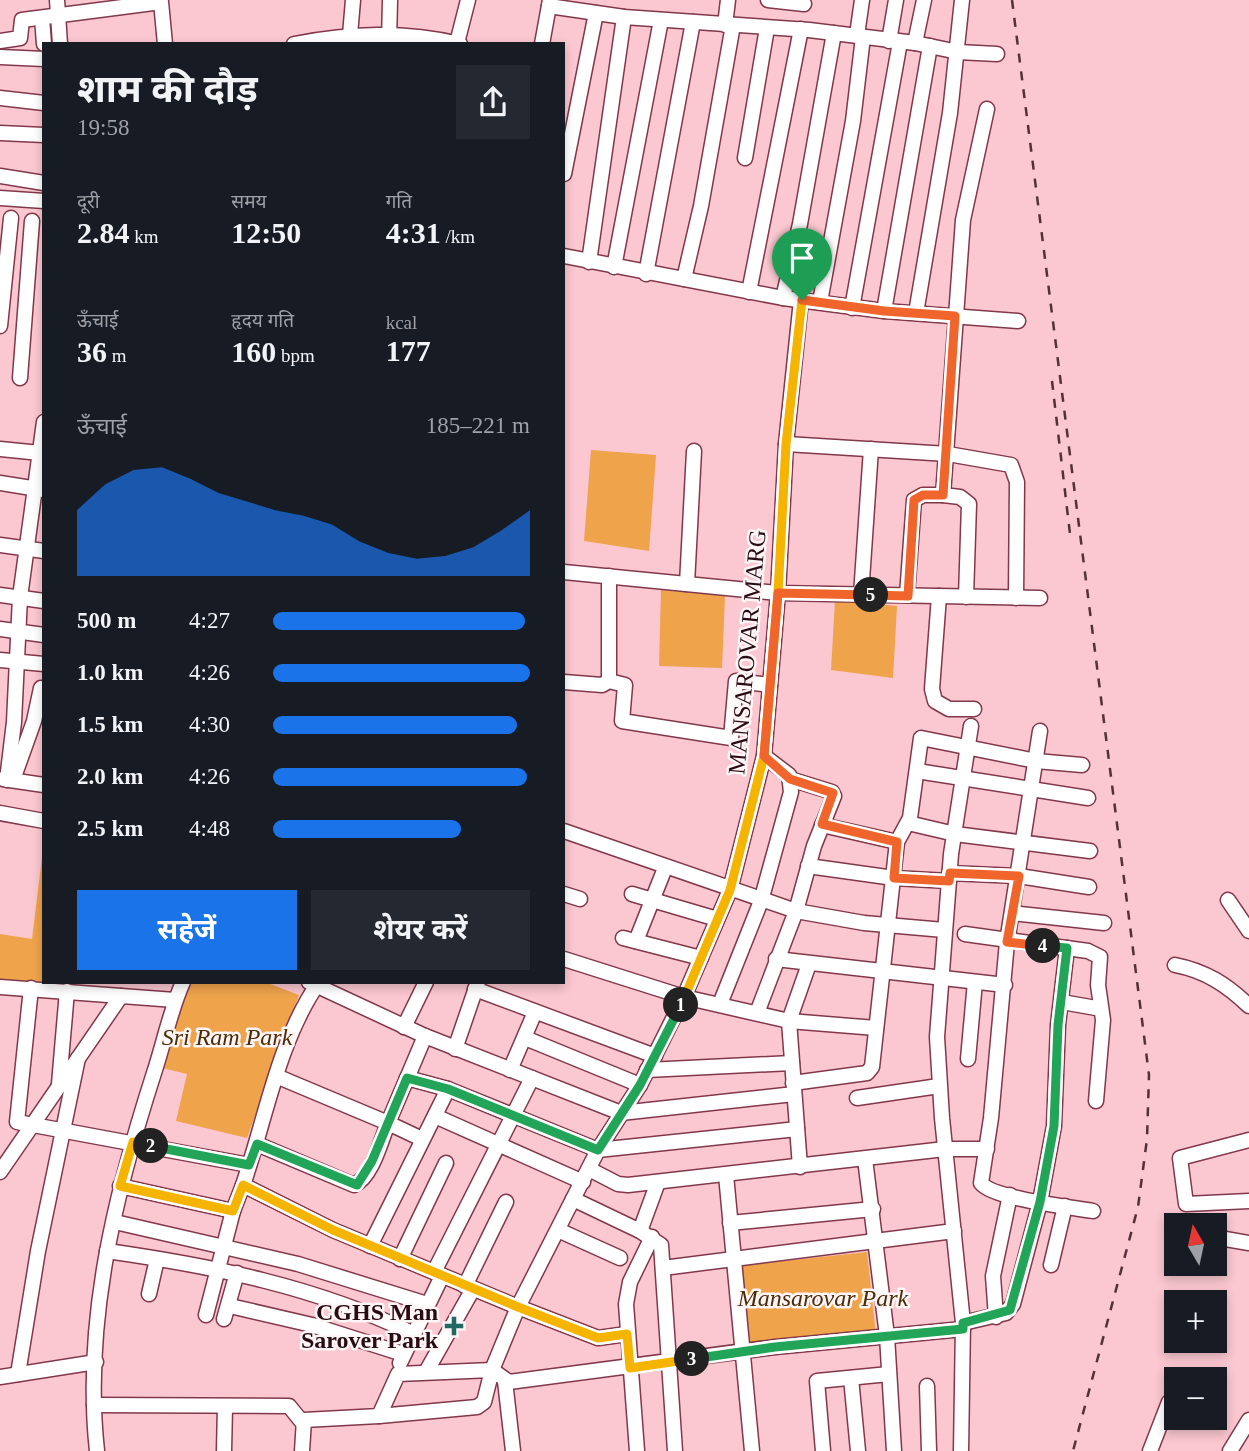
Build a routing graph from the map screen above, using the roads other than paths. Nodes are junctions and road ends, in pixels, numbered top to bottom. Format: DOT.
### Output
graph roads {
  1 [pos="57,0"];
  2 [pos="353,0"];
  3 [pos="390,0"];
  4 [pos="468,0"];
  5 [pos="728,0"];
  6 [pos="768,0"];
  7 [pos="863,0"];
  8 [pos="896,0"];
  9 [pos="924,0"];
  10 [pos="962,0"];
  11 [pos="550,3"];
  12 [pos="804,4"];
  13 [pos="596,13"];
  14 [pos="59,17"];
  15 [pos="624,17"];
  16 [pos="42,18"];
  17 [pos="661,20"];
  18 [pos="694,23"];
  19 [pos="729,25"];
  20 [pos="767,28"];
  21 [pos="801,29"];
  22 [pos="834,33"];
  23 [pos="350,35"];
  24 [pos="860,36"];
  25 [pos="389,39"];
  26 [pos="418,40"];
  27 [pos="0,41"];
  28 [pos="44,42"];
  29 [pos="60,42"];
  30 [pos="165,42"];
  31 [pos="315,42"];
  32 [pos="445,42"];
  33 [pos="459,42"];
  34 [pos="542,42"];
  35 [pos="902,42"];
  36 [pos="930,46"];
  37 [pos="958,52"];
  38 [pos="997,54"];
  39 [pos="0,57"];
  40 [pos="42,59"];
  41 [pos="0,98"];
  42 [pos="42,103"];
  43 [pos="987,109"];
  44 [pos="0,133"];
  45 [pos="42,135"];
  46 [pos="745,158"];
  47 [pos="565,169"];
  48 [pos="0,176"];
  49 [pos="42,183"];
  50 [pos="0,198"];
  51 [pos="42,201"];
  52 [pos="5,217"];
  53 [pos="38,221"];
  54 [pos="565,257"];
  55 [pos="589,262"];
  56 [pos="614,267"];
  57 [pos="646,274"];
  58 [pos="684,279"];
  59 [pos="749,292"];
  60 [pos="783,298"];
  61 [pos="802,300"];
  62 [pos="820,302"];
  63 [pos="852,308"];
  64 [pos="884,311"];
  65 [pos="916,313"];
  66 [pos="955,316"];
  67 [pos="1018,321"];
  68 [pos="0,327"];
  69 [pos="20,378"];
  70 [pos="42,438"];
  71 [pos="786,444"];
  72 [pos="0,449"];
  73 [pos="871,449"];
  74 [pos="694,451"];
  75 [pos="40,453"];
  76 [pos="947,454"];
  77 [pos="0,483"];
  78 [pos="40,490"];
  79 [pos="943,495"];
  80 [pos="0,545"];
  81 [pos="28,548"];
  82 [pos="42,551"];
  83 [pos="565,572"];
  84 [pos="609,576"];
  85 [pos="687,584"];
  86 [pos="778,593"];
  87 [pos="0,595"];
  88 [pos="861,595"];
  89 [pos="908,596"];
  90 [pos="939,596"];
  91 [pos="20,597"];
  92 [pos="966,597"];
  93 [pos="1016,598"];
  94 [pos="1040,598"];
  95 [pos="42,601"];
  96 [pos="0,629"];
  97 [pos="18,630"];
  98 [pos="42,635"];
  99 [pos="0,660"];
  100 [pos="16,660"];
  101 [pos="42,664"];
  102 [pos="609,681"];
  103 [pos="565,682"];
  104 [pos="14,683"];
  105 [pos="770,685"];
  106 [pos="42,688"];
  107 [pos="974,709"];
  108 [pos="39,722"];
  109 [pos="971,726"];
  110 [pos="1040,731"];
  111 [pos="969,746"];
  112 [pos="764,756"];
  113 [pos="1036,761"];
  114 [pos="1082,765"];
  115 [pos="918,771"];
  116 [pos="965,778"];
  117 [pos="790,779"];
  118 [pos="6,780"];
  119 [pos="42,785"];
  120 [pos="1032,787"];
  121 [pos="1088,798"];
  122 [pos="0,813"];
  123 [pos="42,821"];
  124 [pos="908,823"];
  125 [pos="822,824"];
  126 [pos="565,831"];
  127 [pos="955,834"];
  128 [pos="897,842"];
  129 [pos="1023,842"];
  130 [pos="1090,851"];
  131 [pos="808,866"];
  132 [pos="665,868"];
  133 [pos="1019,876"];
  134 [pos="949,877"];
  135 [pos="894,878"];
  136 [pos="1089,887"];
  137 [pos="730,890"];
  138 [pos="565,894"];
  139 [pos="632,894"];
  140 [pos="580,899"];
  141 [pos="651,900"];
  142 [pos="1228,900"];
  143 [pos="761,901"];
  144 [pos="796,911"];
  145 [pos="1012,913"];
  146 [pos="717,919"];
  147 [pos="1104,923"];
  148 [pos="889,925"];
  149 [pos="944,930"];
  150 [pos="1249,932"];
  151 [pos="965,934"];
  152 [pos="1007,942"];
  153 [pos="1067,948"];
  154 [pos="701,958"];
  155 [pos="565,959"];
  156 [pos="776,959"];
  157 [pos="809,964"];
  158 [pos="1175,965"];
  159 [pos="882,973"];
  160 [pos="940,979"];
  161 [pos="975,982"];
  162 [pos="182,984"];
  163 [pos="315,984"];
  164 [pos="317,984"];
  165 [pos="425,984"];
  166 [pos="1004,985"];
  167 [pos="476,986"];
  168 [pos="0,987"];
  169 [pos="31,988"];
  170 [pos="73,988"];
  171 [pos="121,996"];
  172 [pos="684,998"];
  173 [pos="175,1000"];
  174 [pos="1062,1002"];
  175 [pos="720,1004"];
  176 [pos="1249,1006"];
  177 [pos="1096,1007"];
  178 [pos="535,1012"];
  179 [pos="757,1013"];
  180 [pos="789,1021"];
  181 [pos="404,1027"];
  182 [pos="876,1028"];
  183 [pos="425,1037"];
  184 [pos="525,1038"];
  185 [pos="455,1049"];
  186 [pos="655,1056"];
  187 [pos="78,1058"];
  188 [pos="968,1059"];
  189 [pos="792,1063"];
  190 [pos="510,1070"];
  191 [pos="647,1070"];
  192 [pos="276,1076"];
  193 [pos="407,1078"];
  194 [pos="533,1078"];
  195 [pos="59,1085"];
  196 [pos="640,1085"];
  197 [pos="939,1087"];
  198 [pos="448,1089"];
  199 [pos="794,1089"];
  200 [pos="857,1098"];
  201 [pos="1096,1101"];
  202 [pos="621,1113"];
  203 [pos="515,1114"];
  204 [pos="435,1116"];
  205 [pos="388,1123"];
  206 [pos="31,1124"];
  207 [pos="64,1129"];
  208 [pos="797,1129"];
  209 [pos="422,1139"];
  210 [pos="1249,1140"];
  211 [pos="133,1142"];
  212 [pos="257,1144"];
  213 [pos="499,1146"];
  214 [pos="945,1149"];
  215 [pos="987,1149"];
  216 [pos="598,1150"];
  217 [pos="866,1159"];
  218 [pos="446,1163"];
  219 [pos="249,1165"];
  220 [pos="800,1167"];
  221 [pos="0,1172"];
  222 [pos="726,1175"];
  223 [pos="586,1176"];
  224 [pos="658,1182"];
  225 [pos="243,1185"];
  226 [pos="120,1186"];
  227 [pos="1010,1195"];
  228 [pos="573,1199"];
  229 [pos="1249,1201"];
  230 [pos="506,1202"];
  231 [pos="1040,1202"];
  232 [pos="1065,1206"];
  233 [pos="873,1209"];
  234 [pos="233,1211"];
  235 [pos="1093,1211"];
  236 [pos="115,1222"];
  237 [pos="730,1223"];
  238 [pos="558,1230"];
  239 [pos="954,1231"];
  240 [pos="646,1234"];
  241 [pos="1227,1239"];
  242 [pos="877,1241"];
  243 [pos="1249,1243"];
  244 [pos="223,1245"];
  245 [pos="370,1246"];
  246 [pos="107,1251"];
  247 [pos="620,1258"];
  248 [pos="157,1259"];
  249 [pos="400,1259"];
  250 [pos="735,1259"];
  251 [pos="1051,1265"];
  252 [pos="663,1268"];
  253 [pos="220,1269"];
  254 [pos="237,1273"];
  255 [pos="438,1274"];
  256 [pos="469,1288"];
  257 [pos="149,1294"];
  258 [pos="427,1304"];
  259 [pos="518,1307"];
  260 [pos="206,1315"];
  261 [pos="996,1317"];
  262 [pos="963,1326"];
  263 [pos="412,1334"];
  264 [pos="627,1334"];
  265 [pos="887,1336"];
  266 [pos="741,1352"];
  267 [pos="403,1354"];
  268 [pos="96,1362"];
  269 [pos="667,1363"];
  270 [pos="630,1368"];
  271 [pos="492,1370"];
  272 [pos="426,1372"];
  273 [pos="18,1374"];
  274 [pos="889,1374"];
  275 [pos="0,1377"];
  276 [pos="395,1377"];
  277 [pos="851,1378"];
  278 [pos="505,1381"];
  279 [pos="927,1386"];
  280 [pos="94,1405"];
  281 [pos="225,1406"];
  282 [pos="1164,1415"];
  283 [pos="379,1416"];
  284 [pos="1249,1420"];
  285 [pos="302,1422"];
  286 [pos="97,1451"];
  287 [pos="224,1451"];
  288 [pos="302,1451"];
  289 [pos="513,1451"];
  290 [pos="637,1451"];
  291 [pos="675,1451"];
  292 [pos="752,1451"];
  293 [pos="823,1451"];
  294 [pos="858,1451"];
  295 [pos="894,1451"];
  296 [pos="929,1451"];
  297 [pos="961,1451"];
  298 [pos="1150,1451"];
  299 [pos="1230,1451"];
  1 -- 14 [label="street"];
  2 -- 23 [label="street"];
  3 -- 25 [label="street"];
  4 -- 33 [label="street"];
  5 -- 19 [label="street"];
  6 -- 12 [label="street"];
  7 -- 24 [label="street"];
  8 -- 35 [label="street"];
  9 -- 35 [label="street"];
  10 -- 37 [label="street"];
  11 -- 13 [label="street"];
  11 -- 34 [label="street"];
  13 -- 15 [label="street"];
  13 -- 47 [label="street"];
  14 -- 16 [label="street"];
  14 -- 29 [label="street"];
  14 -- 30 [label="street"];
  15 -- 17 [label="street"];
  15 -- 55 [label="street"];
  16 -- 27 [label="street"];
  16 -- 28 [label="street"];
  17 -- 18 [label="street"];
  17 -- 56 [label="street"];
  18 -- 19 [label="street"];
  18 -- 57 [label="street"];
  19 -- 20 [label="street"];
  19 -- 58 [label="street"];
  20 -- 21 [label="street"];
  20 -- 46 [label="street"];
  21 -- 22 [label="street"];
  21 -- 59 [label="street"];
  22 -- 24 [label="street"];
  22 -- 60 [label="street"];
  23 -- 25 [label="street"];
  23 -- 31 [label="street"];
  24 -- 35 [label="street"];
  24 -- 62 [label="street"];
  25 -- 26 [label="street"];
  26 -- 32 [label="street"];
  35 -- 36 [label="street"];
  35 -- 63 [label="street"];
  36 -- 37 [label="street"];
  36 -- 64 [label="street"];
  37 -- 38 [label="street"];
  37 -- 65 [label="street"];
  39 -- 40 [label="street"];
  41 -- 42 [label="street"];
  43 -- 66 [label="street"];
  44 -- 45 [label="street"];
  48 -- 49 [label="street"];
  50 -- 51 [label="street"];
  52 -- 53 [label="street"];
  52 -- 68 [label="street"];
  53 -- 69 [label="street"];
  54 -- 55 [label="street"];
  55 -- 56 [label="street"];
  56 -- 57 [label="street"];
  57 -- 58 [label="street"];
  58 -- 59 [label="street"];
  59 -- 60 [label="street"];
  60 -- 61 [label="street"];
  61 -- 62 [label="street"];
  61 -- 71 [label="street, MANSAROVAR MARG"];
  62 -- 63 [label="street"];
  63 -- 64 [label="street"];
  64 -- 65 [label="street"];
  65 -- 66 [label="street"];
  66 -- 67 [label="street"];
  66 -- 76 [label="street"];
  70 -- 75 [label="street"];
  71 -- 73 [label="street"];
  71 -- 86 [label="street, MANSAROVAR MARG"];
  72 -- 75 [label="street"];
  73 -- 76 [label="street"];
  73 -- 88 [label="street"];
  74 -- 85 [label="street"];
  75 -- 78 [label="street"];
  76 -- 79 [label="street"];
  76 -- 93 [label="street"];
  77 -- 78 [label="street"];
  78 -- 81 [label="street"];
  79 -- 89 [label="street"];
  79 -- 92 [label="street"];
  80 -- 81 [label="street"];
  81 -- 82 [label="street"];
  81 -- 91 [label="street"];
  83 -- 84 [label="street"];
  84 -- 85 [label="street"];
  84 -- 102 [label="street"];
  85 -- 86 [label="street"];
  86 -- 88 [label="street"];
  86 -- 105 [label="street, MANSAROVAR MARG"];
  87 -- 91 [label="street"];
  88 -- 89 [label="street"];
  89 -- 90 [label="street"];
  90 -- 92 [label="street"];
  90 -- 107 [label="street"];
  91 -- 95 [label="street"];
  91 -- 97 [label="street"];
  92 -- 93 [label="street"];
  93 -- 94 [label="street"];
  96 -- 97 [label="street"];
  97 -- 98 [label="street"];
  97 -- 100 [label="street"];
  99 -- 100 [label="street"];
  100 -- 101 [label="street"];
  100 -- 104 [label="street"];
  102 -- 103 [label="street"];
  102 -- 105 [label="street"];
  104 -- 106 [label="street"];
  104 -- 118 [label="street"];
  105 -- 112 [label="street, MANSAROVAR MARG"];
  106 -- 108 [label="street"];
  108 -- 118 [label="street"];
  109 -- 111 [label="street"];
  110 -- 113 [label="street"];
  111 -- 113 [label="street"];
  111 -- 115 [label="street"];
  111 -- 116 [label="street"];
  112 -- 117 [label="street"];
  112 -- 137 [label="street, MANSAROVAR MARG"];
  113 -- 114 [label="street"];
  113 -- 120 [label="street"];
  115 -- 116 [label="street"];
  115 -- 124 [label="street"];
  116 -- 120 [label="street"];
  116 -- 127 [label="street"];
  117 -- 125 [label="street"];
  117 -- 143 [label="street"];
  118 -- 119 [label="street"];
  120 -- 121 [label="street"];
  120 -- 129 [label="street"];
  122 -- 123 [label="street"];
  124 -- 127 [label="street"];
  124 -- 128 [label="street"];
  125 -- 128 [label="street"];
  125 -- 131 [label="street"];
  126 -- 132 [label="street"];
  127 -- 129 [label="street"];
  127 -- 134 [label="street"];
  128 -- 135 [label="street"];
  129 -- 130 [label="street"];
  129 -- 133 [label="street"];
  131 -- 135 [label="street"];
  131 -- 144 [label="street"];
  132 -- 137 [label="street"];
  132 -- 141 [label="street"];
  133 -- 134 [label="street"];
  133 -- 136 [label="street"];
  133 -- 145 [label="street"];
  134 -- 135 [label="street"];
  134 -- 149 [label="street"];
  135 -- 148 [label="street"];
  137 -- 143 [label="street"];
  137 -- 146 [label="street, MANSAROVAR MARG"];
  138 -- 140 [label="street"];
  139 -- 141 [label="street"];
  141 -- 146 [label="street"];
  141 -- 154 [label="street"];
  142 -- 150 [label="street"];
  143 -- 144 [label="street"];
  143 -- 175 [label="street"];
  144 -- 148 [label="street"];
  144 -- 156 [label="street"];
  145 -- 147 [label="street"];
  145 -- 152 [label="street"];
  146 -- 154 [label="street, MANSAROVAR MARG"];
  148 -- 149 [label="street"];
  148 -- 159 [label="street"];
  149 -- 160 [label="street"];
  151 -- 152 [label="street"];
  152 -- 153 [label="street"];
  152 -- 166 [label="street"];
  153 -- 174 [label="street"];
  153 -- 201 [label="street"];
  154 -- 172 [label="street, MANSAROVAR MARG"];
  155 -- 172 [label="street"];
  156 -- 157 [label="street"];
  156 -- 179 [label="street"];
  157 -- 159 [label="street"];
  157 -- 180 [label="street"];
  158 -- 176 [label="street"];
  159 -- 160 [label="street"];
  159 -- 182 [label="street"];
  160 -- 161 [label="street"];
  160 -- 197 [label="street"];
  161 -- 166 [label="street"];
  161 -- 188 [label="street"];
  162 -- 173 [label="street"];
  163 -- 192 [label="street"];
  164 -- 181 [label="street"];
  165 -- 181 [label="street"];
  166 -- 215 [label="street"];
  167 -- 178 [label="street"];
  167 -- 185 [label="street"];
  168 -- 169 [label="street"];
  169 -- 170 [label="street"];
  169 -- 206 [label="street"];
  170 -- 171 [label="street"];
  170 -- 195 [label="street"];
  171 -- 173 [label="street"];
  171 -- 187 [label="street"];
  172 -- 175 [label="street"];
  172 -- 186 [label="street, MANSAROVAR MARG"];
  173 -- 211 [label="street"];
  174 -- 177 [label="street"];
  174 -- 231 [label="street"];
  175 -- 179 [label="street"];
  178 -- 184 [label="street"];
  178 -- 186 [label="street"];
  179 -- 180 [label="street"];
  180 -- 182 [label="street"];
  180 -- 189 [label="street"];
  181 -- 183 [label="street"];
  182 -- 199 [label="street"];
  183 -- 185 [label="street"];
  183 -- 193 [label="street"];
  184 -- 190 [label="street"];
  184 -- 196 [label="street"];
  185 -- 190 [label="street"];
  186 -- 191 [label="street, MANSAROVAR MARG"];
  187 -- 195 [label="street"];
  187 -- 207 [label="street"];
  189 -- 191 [label="street"];
  189 -- 199 [label="street"];
  190 -- 194 [label="street"];
  191 -- 196 [label="street, MANSAROVAR MARG"];
  192 -- 205 [label="street"];
  192 -- 212 [label="street"];
  193 -- 198 [label="street"];
  193 -- 205 [label="street"];
  194 -- 202 [label="street"];
  194 -- 203 [label="street"];
  195 -- 206 [label="street"];
  196 -- 202 [label="street, MANSAROVAR MARG"];
  197 -- 200 [label="street"];
  197 -- 214 [label="street"];
  198 -- 203 [label="street"];
  198 -- 204 [label="street"];
  199 -- 202 [label="street"];
  199 -- 208 [label="street"];
  202 -- 216 [label="street, MANSAROVAR MARG"];
  203 -- 213 [label="street"];
  203 -- 216 [label="street"];
  204 -- 209 [label="street"];
  204 -- 213 [label="street"];
  205 -- 209 [label="street"];
  205 -- 212 [label="street"];
  206 -- 207 [label="street"];
  206 -- 221 [label="street"];
  207 -- 211 [label="street"];
  207 -- 273 [label="street"];
  208 -- 216 [label="street"];
  208 -- 220 [label="street"];
  209 -- 245 [label="street"];
  210 -- 229 [label="street"];
  211 -- 219 [label="street"];
  211 -- 226 [label="street"];
  212 -- 219 [label="street"];
  213 -- 223 [label="street"];
  213 -- 255 [label="street"];
  214 -- 215 [label="street"];
  214 -- 217 [label="street"];
  214 -- 239 [label="street"];
  215 -- 227 [label="street"];
  216 -- 223 [label="street, MANSAROVAR MARG"];
  217 -- 220 [label="street"];
  217 -- 233 [label="street"];
  218 -- 249 [label="street"];
  219 -- 225 [label="street"];
  220 -- 222 [label="street"];
  222 -- 224 [label="street"];
  222 -- 237 [label="street"];
  223 -- 224 [label="street"];
  223 -- 228 [label="street, MANSAROVAR MARG"];
  224 -- 240 [label="street"];
  225 -- 234 [label="street"];
  225 -- 245 [label="street"];
  226 -- 234 [label="street"];
  226 -- 236 [label="street"];
  227 -- 231 [label="street"];
  227 -- 261 [label="street"];
  228 -- 238 [label="street, MANSAROVAR MARG"];
  228 -- 240 [label="street"];
  230 -- 256 [label="street"];
  231 -- 232 [label="street"];
  231 -- 261 [label="street"];
  232 -- 235 [label="street"];
  232 -- 251 [label="street"];
  233 -- 237 [label="street"];
  233 -- 242 [label="street"];
  234 -- 244 [label="street"];
  236 -- 244 [label="street"];
  236 -- 246 [label="street"];
  237 -- 250 [label="street"];
  238 -- 247 [label="street"];
  238 -- 259 [label="street, MANSAROVAR MARG"];
  239 -- 242 [label="street"];
  239 -- 262 [label="street"];
  240 -- 252 [label="street"];
  240 -- 264 [label="street"];
  241 -- 243 [label="street"];
  242 -- 250 [label="street"];
  242 -- 265 [label="street"];
  244 -- 253 [label="street"];
  244 -- 258 [label="street"];
  245 -- 249 [label="street"];
  246 -- 248 [label="street"];
  246 -- 268 [label="street"];
  248 -- 253 [label="street"];
  248 -- 257 [label="street"];
  249 -- 255 [label="street"];
  250 -- 252 [label="street"];
  250 -- 266 [label="street"];
  252 -- 269 [label="street"];
  253 -- 254 [label="street"];
  253 -- 260 [label="street"];
  254 -- 263 [label="street"];
  254 -- 267 [label="street"];
  255 -- 256 [label="street"];
  255 -- 258 [label="street"];
  256 -- 259 [label="street"];
  256 -- 272 [label="street"];
  258 -- 263 [label="street"];
  259 -- 264 [label="street"];
  259 -- 271 [label="street, MANSAROVAR MARG"];
  261 -- 262 [label="street"];
  262 -- 265 [label="street"];
  262 -- 297 [label="street"];
  263 -- 267 [label="street"];
  264 -- 270 [label="street"];
  265 -- 266 [label="street"];
  265 -- 274 [label="street"];
  266 -- 269 [label="street"];
  266 -- 292 [label="street"];
  267 -- 276 [label="street"];
  268 -- 273 [label="street"];
  268 -- 280 [label="street"];
  269 -- 270 [label="street"];
  269 -- 291 [label="street"];
  270 -- 278 [label="street"];
  270 -- 290 [label="street"];
  271 -- 272 [label="street"];
  271 -- 278 [label="street"];
  271 -- 283 [label="street, MANSAROVAR MARG"];
  272 -- 276 [label="street"];
  273 -- 275 [label="street"];
  274 -- 277 [label="street"];
  274 -- 295 [label="street"];
  276 -- 283 [label="street"];
  277 -- 293 [label="street"];
  277 -- 294 [label="street"];
  278 -- 289 [label="street"];
  279 -- 296 [label="street"];
  280 -- 281 [label="street"];
  280 -- 286 [label="street"];
  281 -- 285 [label="street"];
  281 -- 287 [label="street"];
  282 -- 298 [label="street"];
  283 -- 285 [label="street"];
  284 -- 299 [label="street"];
  285 -- 288 [label="street"];
}
